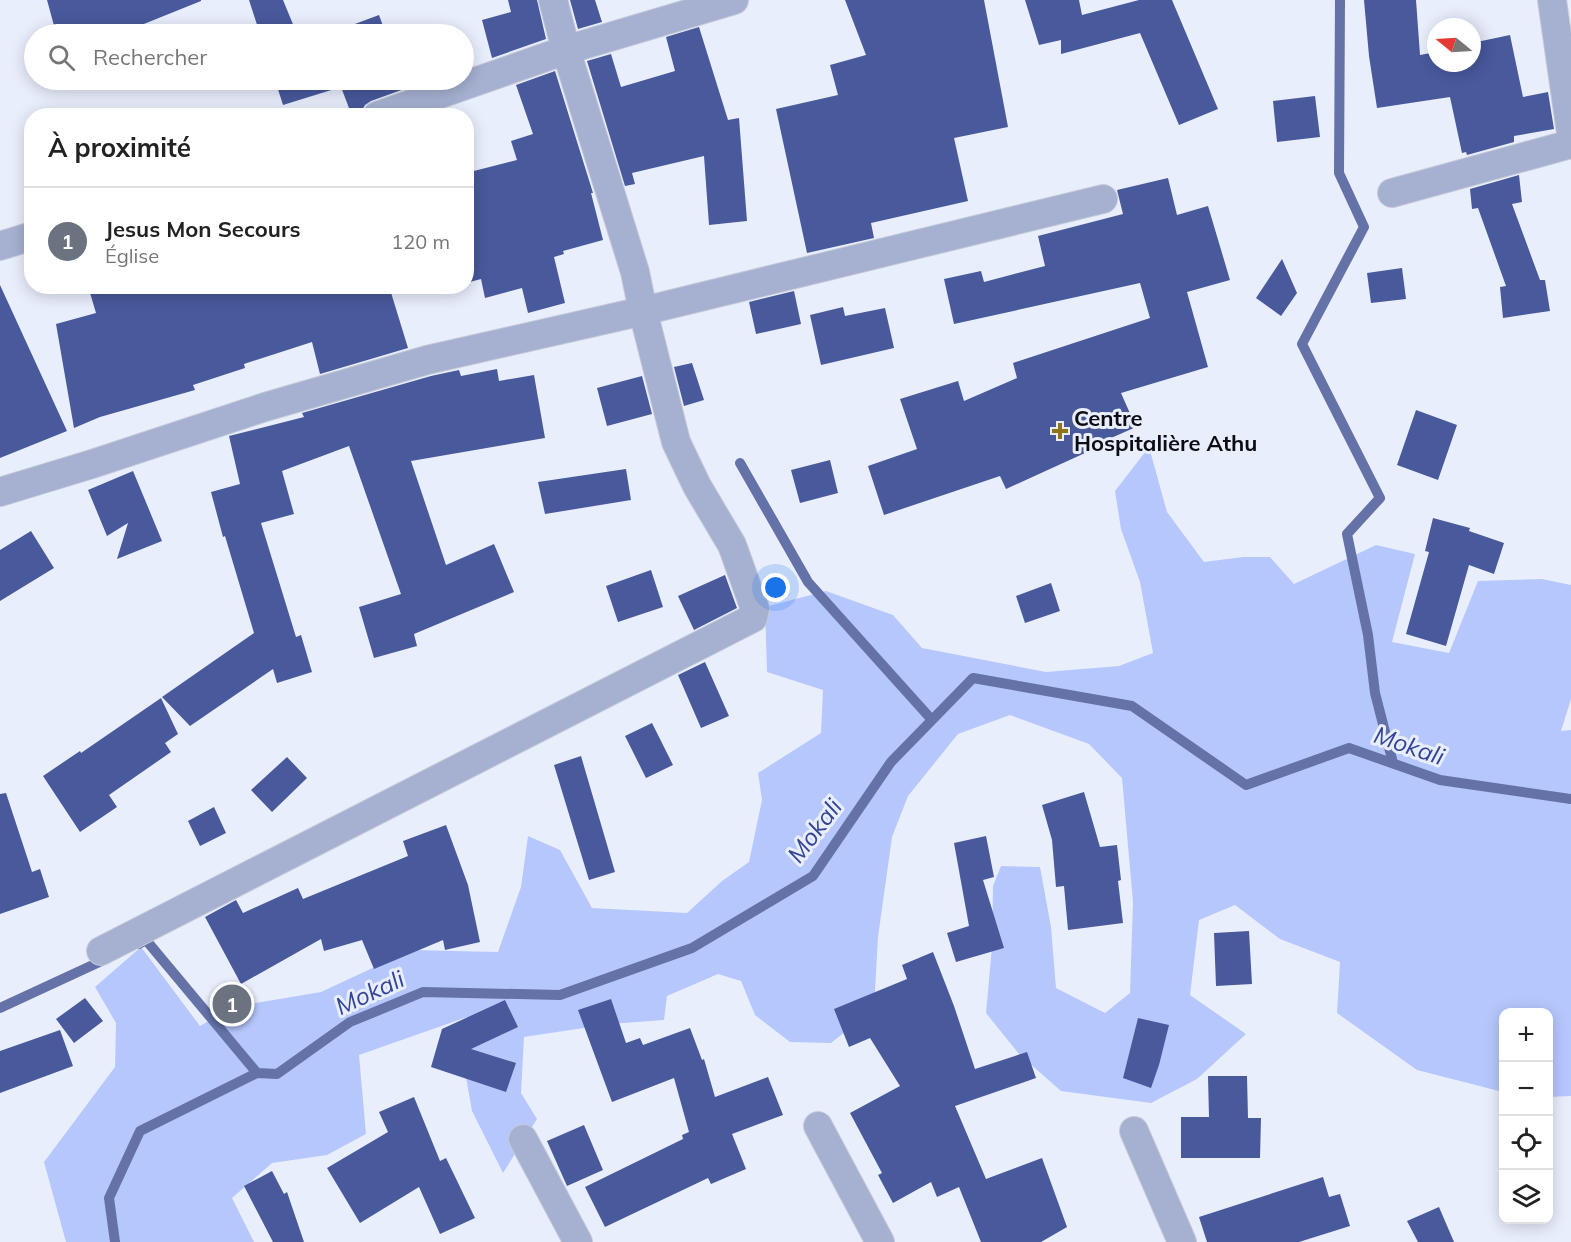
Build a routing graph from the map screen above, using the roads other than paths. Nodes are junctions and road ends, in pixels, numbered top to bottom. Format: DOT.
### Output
graph roads {
  1 [pos="553,0"];
  2 [pos="734,0"];
  3 [pos="1552,0"];
  4 [pos="566,50"];
  5 [pos="474,82"];
  6 [pos="451,90"];
  7 [pos="400,108"];
  8 [pos="1571,133"];
  9 [pos="1571,144"];
  10 [pos="1392,193"];
  11 [pos="1103,199"];
  12 [pos="24,238"];
  13 [pos="0,246"];
  14 [pos="643,311"];
  15 [pos="0,492"];
  16 [pos="101,951"];
  17 [pos="818,1126"];
  18 [pos="1134,1131"];
  19 [pos="523,1139"];
  20 [pos="578,1242"];
  21 [pos="880,1242"];
  22 [pos="1182,1242"];
  1 -- 4 [label="street"];
  2 -- 4 [label="street"];
  3 -- 8 [label="street"];
  4 -- 5 [label="street"];
  4 -- 14 [label="street"];
  6 -- 7 [label="street"];
  9 -- 10 [label="street"];
  11 -- 14 [label="street"];
  12 -- 13 [label="street"];
  14 -- 15 [label="street"];
  14 -- 16 [label="street"];
  17 -- 21 [label="street"];
  18 -- 22 [label="street"];
  19 -- 20 [label="street"];
}
